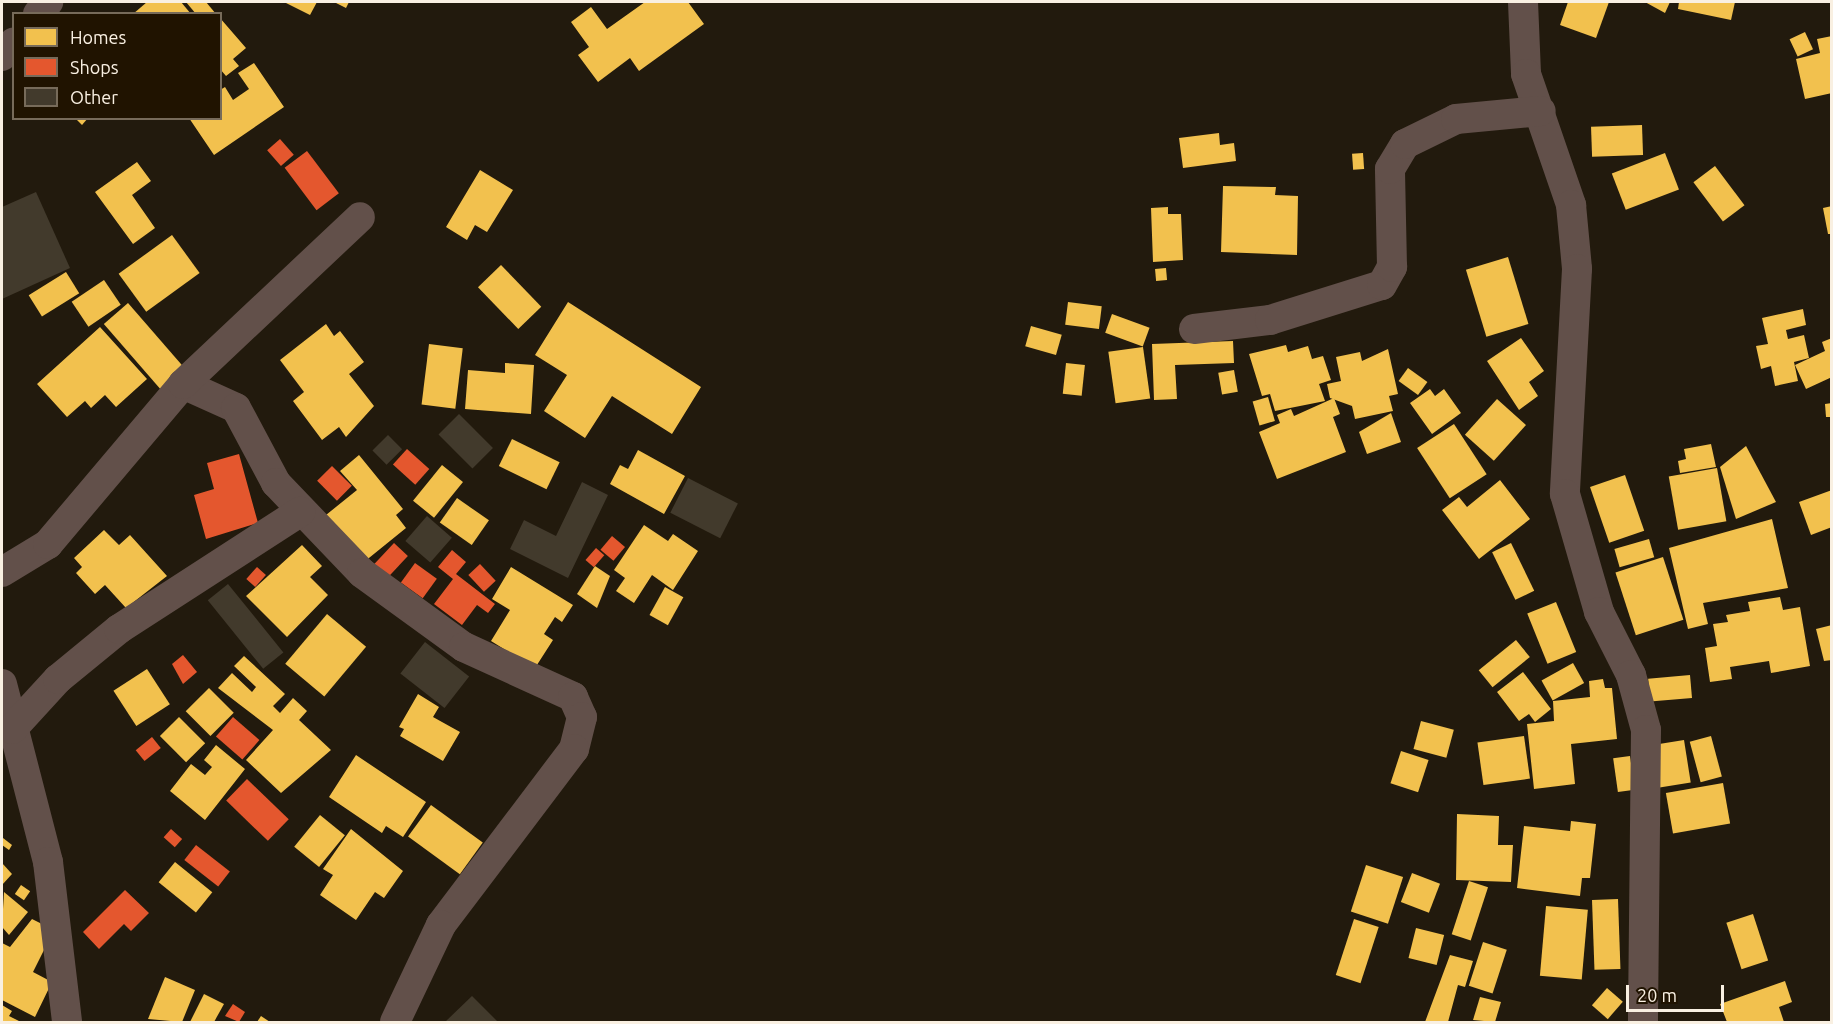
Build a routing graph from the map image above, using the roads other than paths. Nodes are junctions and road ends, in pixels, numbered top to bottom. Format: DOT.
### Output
graph roads {
  1 [pos="1523,2"];
  2 [pos="12,44"];
  3 [pos="2,56"];
  4 [pos="1541,111"];
  5 [pos="360,217"];
  6 [pos="1194,329"];
  7 [pos="183,384"];
  8 [pos="300,512"];
  9 [pos="2,572"];
  10 [pos="2,684"];
  11 [pos="12,729"];
  12 [pos="67,1023"];
  13 [pos="395,1023"];
  14 [pos="1643,1023"];
  1 -- 4 [label="street"];
  2 -- 3 [label="street"];
  4 -- 6 [label="street"];
  4 -- 14 [label="street"];
  5 -- 7 [label="street"];
  7 -- 8 [label="street"];
  7 -- 9 [label="street"];
  8 -- 11 [label="street"];
  8 -- 13 [label="street"];
  10 -- 11 [label="street"];
  11 -- 12 [label="street"];
}
